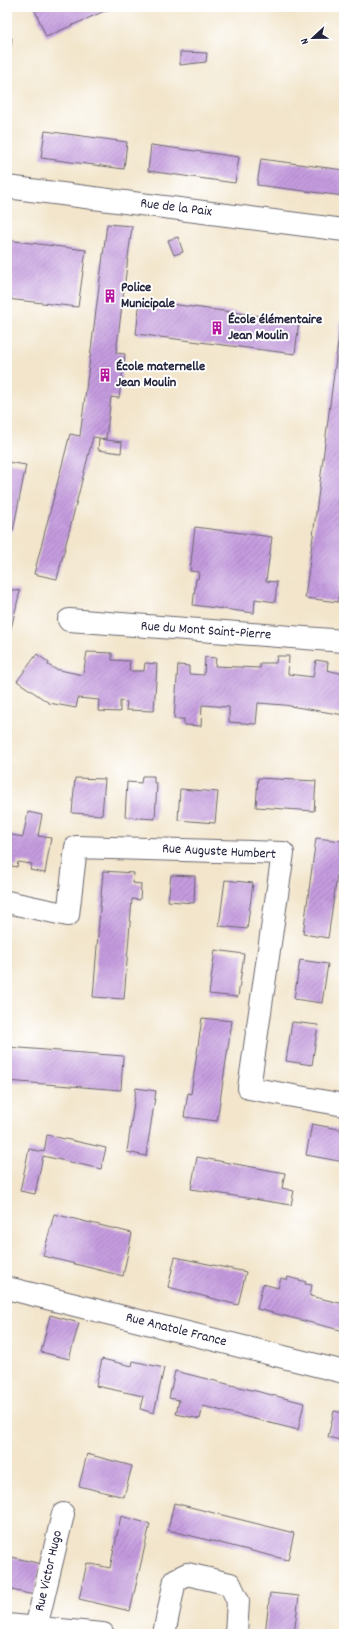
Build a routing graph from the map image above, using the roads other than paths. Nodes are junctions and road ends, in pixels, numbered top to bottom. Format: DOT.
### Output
graph roads {
  1 [pos="7,187"];
  2 [pos="344,230"];
  3 [pos="69,620"];
  4 [pos="344,641"];
  5 [pos="7,902"];
  6 [pos="344,1105"];
  7 [pos="7,1288"];
  8 [pos="344,1372"];
  9 [pos="62,1514"];
  10 [pos="7,1625"];
  11 [pos="36,1628"];
  12 [pos="103,1634"];
  13 [pos="164,1634"];
  14 [pos="236,1634"];
  1 -- 2 [label="street, Rue de la Paix"];
  3 -- 4 [label="street, Rue du Mont Saint-Pierre"];
  5 -- 6 [label="street, Rue Auguste Humbert"];
  7 -- 8 [label="street, Rue Anatole France"];
  9 -- 11 [label="street, Rue Victor Hugo"];
  10 -- 11 [label="street, Rue Victor Hugo"];
  11 -- 12 [label="street, Rue Victor Hugo"];
  13 -- 14 [label="street"];
}
